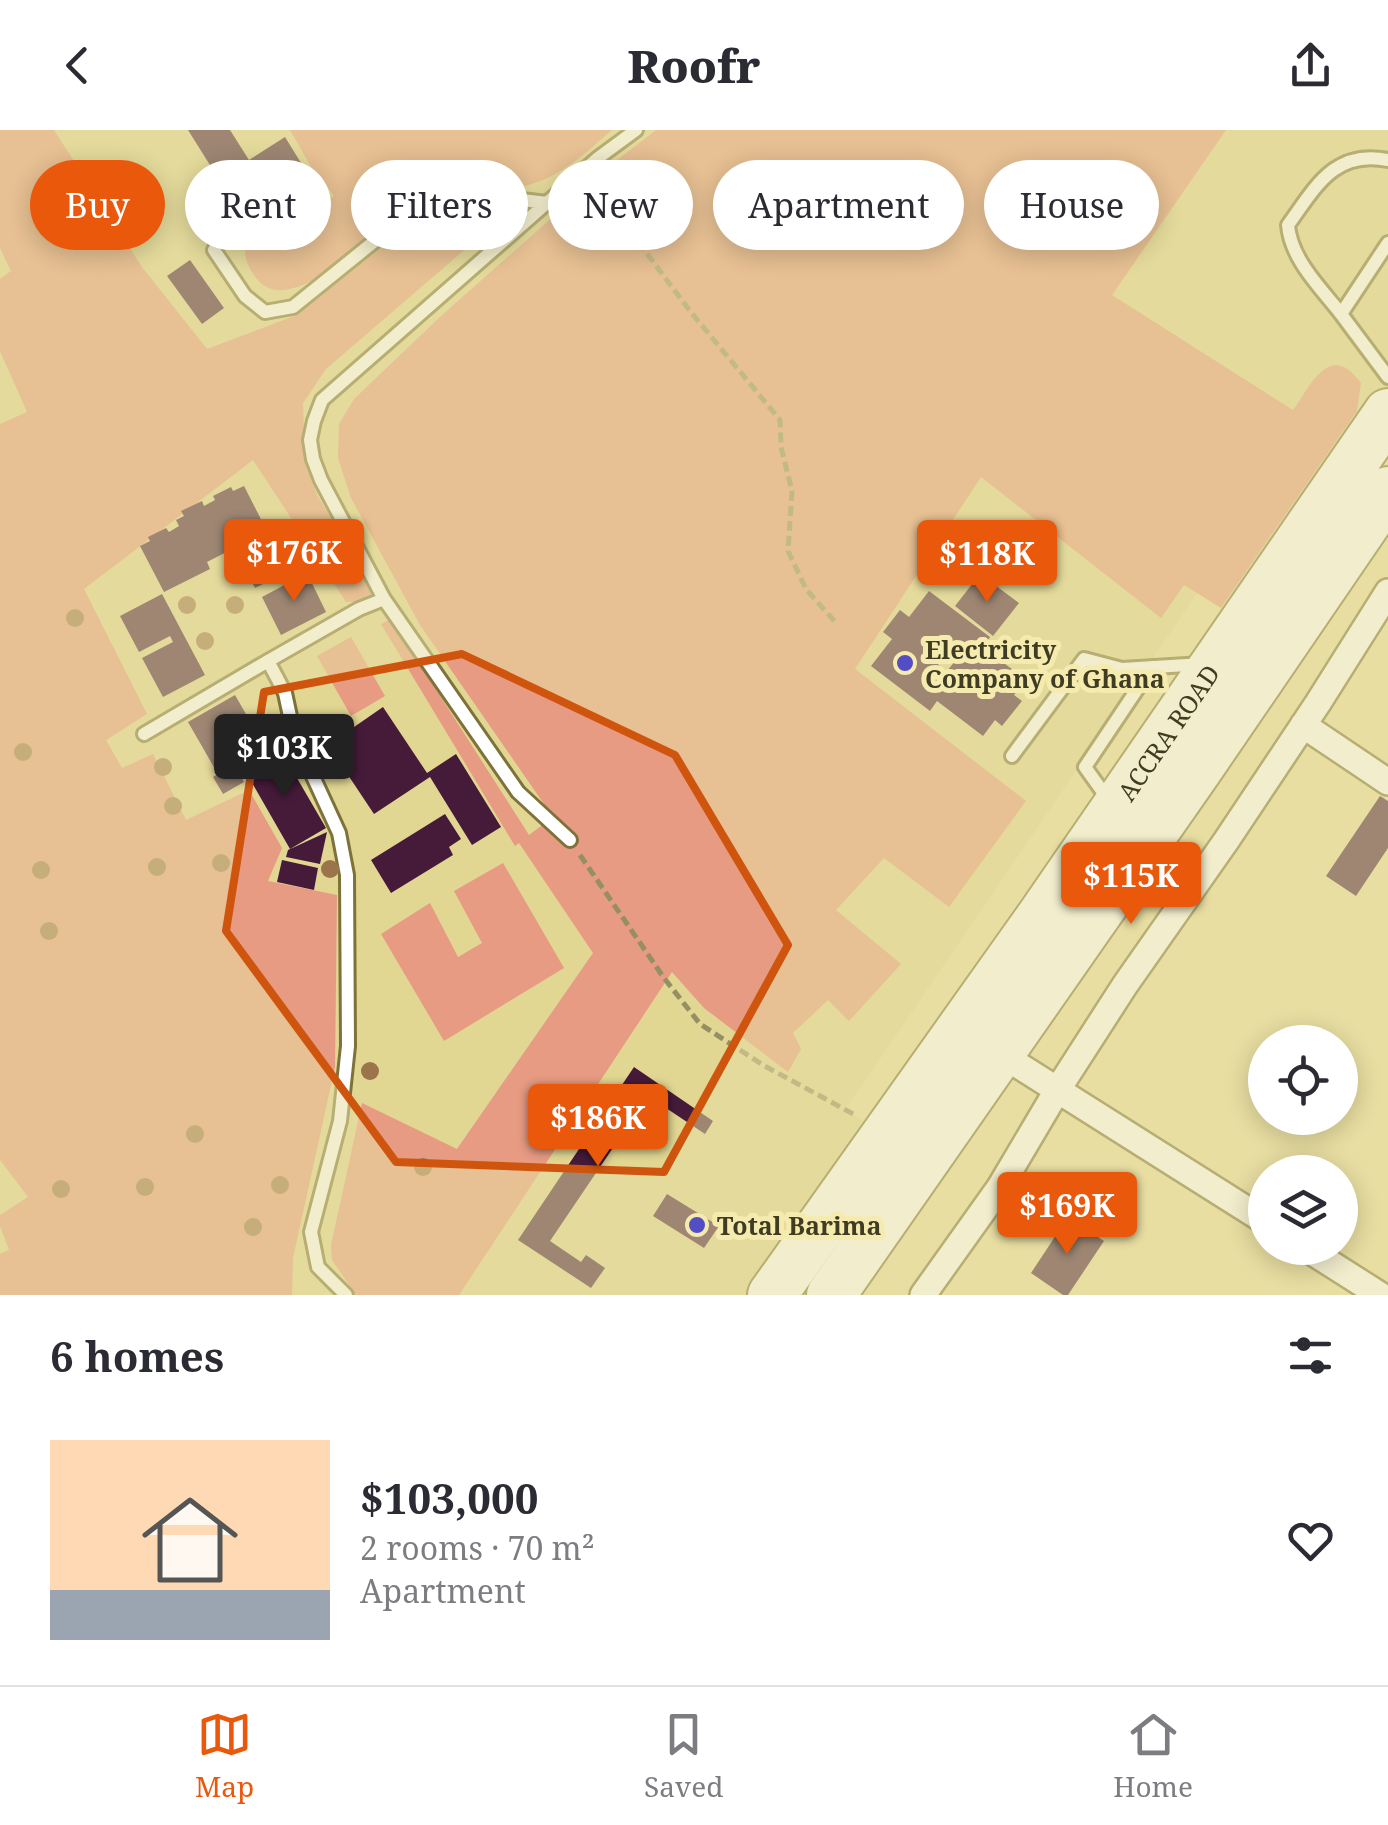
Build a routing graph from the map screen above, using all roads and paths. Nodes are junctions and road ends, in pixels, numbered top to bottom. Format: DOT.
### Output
graph roads {
  1 [pos="636,130"];
  2 [pos="598,158"];
  3 [pos="1388,160"];
  4 [pos="547,203"];
  5 [pos="1388,243"];
  6 [pos="214,250"];
  7 [pos="1341,314"];
  8 [pos="1388,377"];
  9 [pos="1388,413"];
  10 [pos="1388,491"];
  11 [pos="1388,592"];
  12 [pos="384,599"];
  13 [pos="837,624"];
  14 [pos="268,660"];
  15 [pos="1215,663"];
  16 [pos="1152,667"];
  17 [pos="1303,726"];
  18 [pos="144,734"];
  19 [pos="1012,756"];
  20 [pos="1388,782"];
  21 [pos="1115,810"];
  22 [pos="570,840"];
  23 [pos="999,1053"];
  24 [pos="1058,1089"];
  25 [pos="888,1133"];
  26 [pos="1248,1211"];
  27 [pos="1333,1265"];
  28 [pos="346,1295"];
  29 [pos="772,1295"];
  30 [pos="831,1295"];
  31 [pos="923,1295"];
  32 [pos="1380,1295"];
  1 -- 2 [label="lane"];
  2 -- 4 [label="lane"];
  2 -- 13 [label="path"];
  3 -- 7 [label="lane"];
  4 -- 6 [label="lane"];
  4 -- 12 [label="lane"];
  5 -- 7 [label="lane"];
  7 -- 8 [label="lane"];
  9 -- 15 [label="highway, ACCRA ROAD"];
  10 -- 23 [label="highway, ACCRA ROAD"];
  11 -- 17 [label="street"];
  12 -- 14 [label="lane"];
  12 -- 22 [label="lane"];
  14 -- 18 [label="lane"];
  14 -- 28 [label="lane"];
  15 -- 16 [label="lane"];
  15 -- 21 [label="highway, ACCRA ROAD"];
  16 -- 19 [label="lane"];
  16 -- 21 [label="lane"];
  17 -- 20 [label="street"];
  17 -- 24 [label="street"];
  21 -- 25 [label="highway, ACCRA ROAD"];
  22 -- 25 [label="path"];
  23 -- 24 [label="street"];
  23 -- 30 [label="highway, ACCRA ROAD"];
  24 -- 26 [label="street"];
  24 -- 31 [label="street"];
  25 -- 29 [label="highway, ACCRA ROAD"];
  27 -- 32 [label="street"];
}
